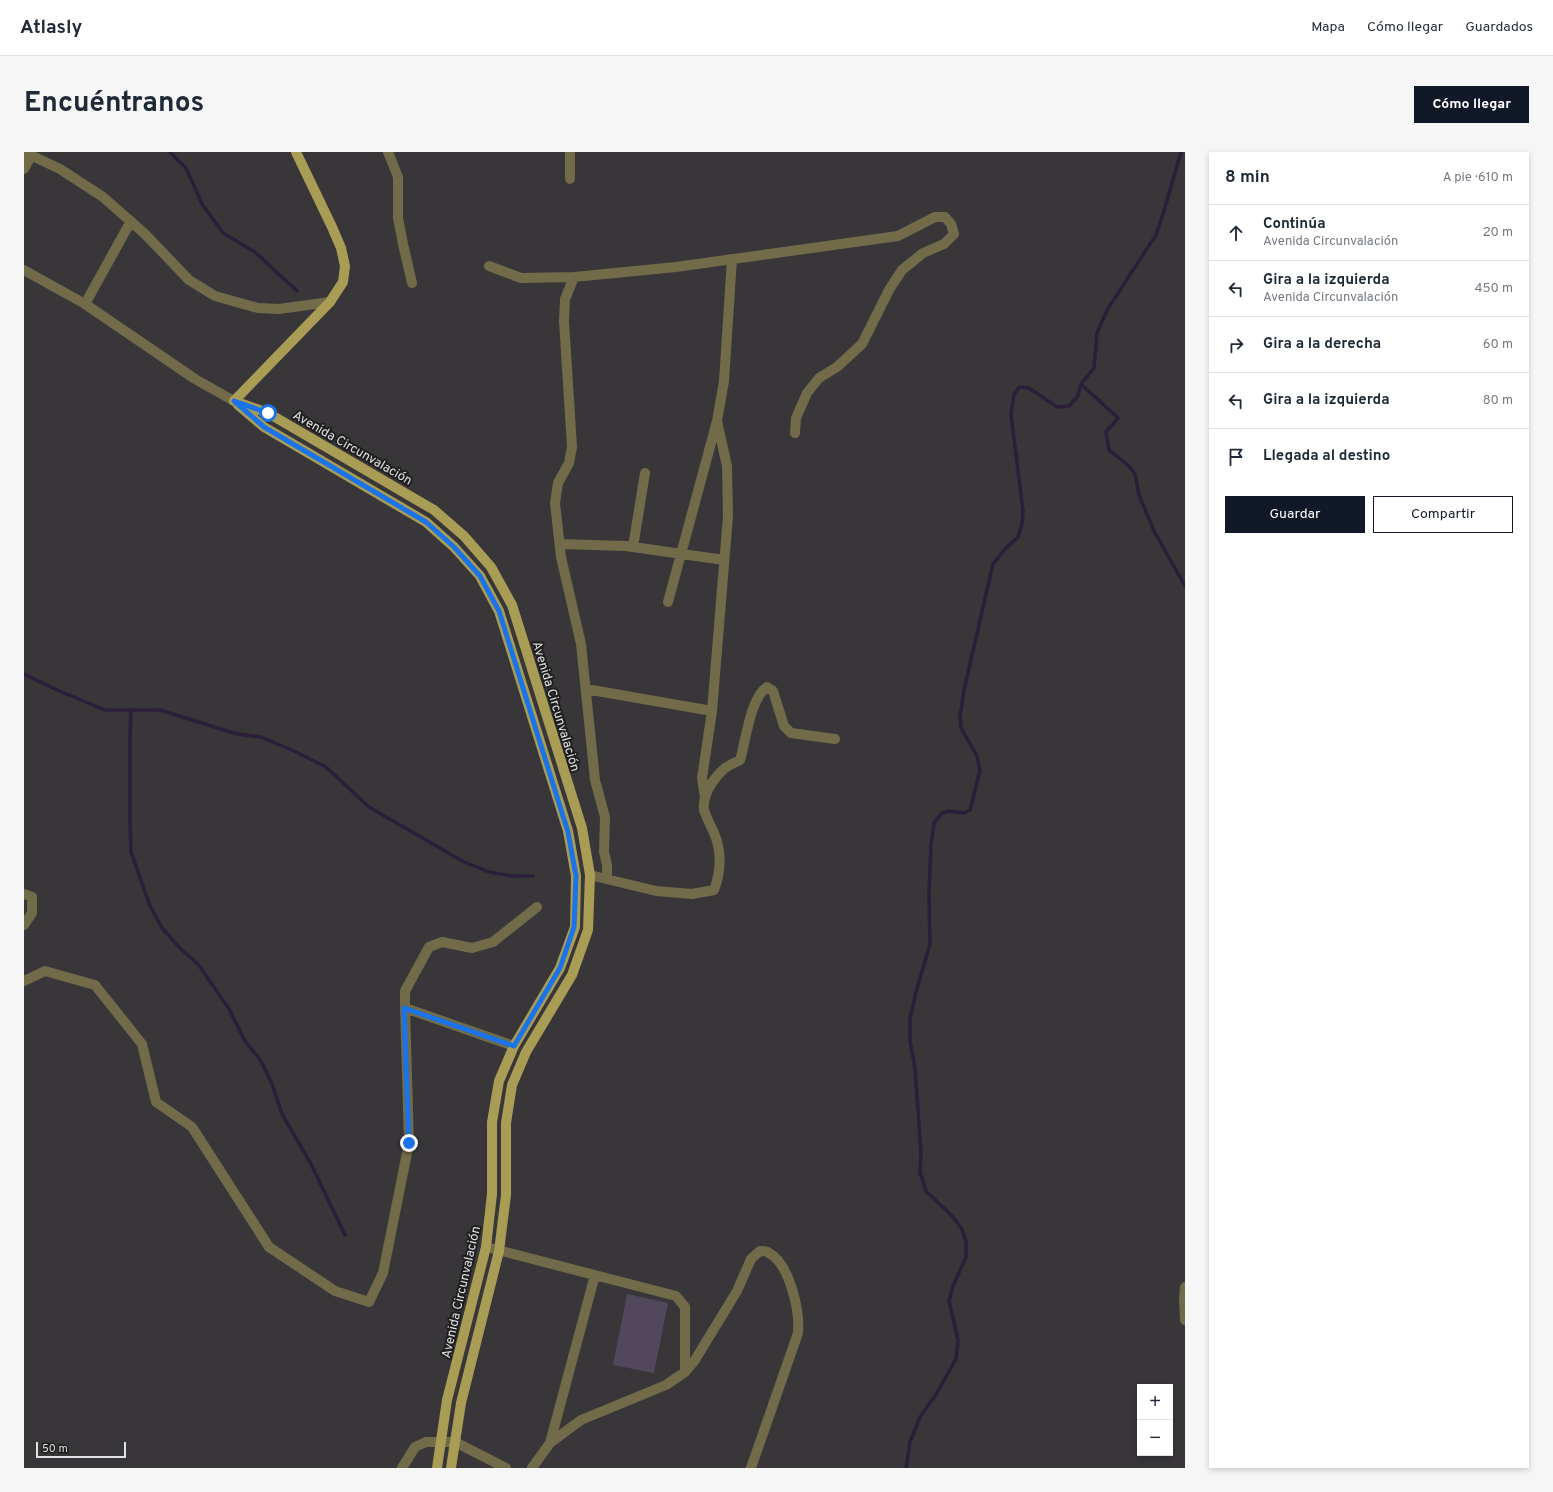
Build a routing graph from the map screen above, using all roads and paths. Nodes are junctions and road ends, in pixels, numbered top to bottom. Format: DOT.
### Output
graph roads {
  1 [pos="296,152"];
  2 [pos="388,152"];
  3 [pos="570,152"];
  4 [pos="28,154"];
  5 [pos="24,169"];
  6 [pos="570,179"];
  7 [pos="131,221"];
  8 [pos="732,259"];
  9 [pos="489,266"];
  10 [pos="24,270"];
  11 [pos="574,277"];
  12 [pos="412,282"];
  13 [pos="330,302"];
  14 [pos="85,304"];
  15 [pos="234,401"];
  16 [pos="717,420"];
  17 [pos="795,433"];
  18 [pos="645,474"];
  19 [pos="560,544"];
  20 [pos="633,548"];
  21 [pos="681,554"];
  22 [pos="724,560"];
  23 [pos="668,602"];
  24 [pos="586,690"];
  25 [pos="712,711"];
  26 [pos="835,739"];
  27 [pos="705,797"];
  28 [pos="590,876"];
  29 [pos="606,879"];
  30 [pos="24,894"];
  31 [pos="538,907"];
  32 [pos="24,925"];
  33 [pos="24,981"];
  34 [pos="404,1008"];
  35 [pos="514,1046"];
  36 [pos="486,1247"];
  37 [pos="500,1251"];
  38 [pos="595,1275"];
  39 [pos="1185,1287"];
  40 [pos="1185,1320"];
  41 [pos="685,1372"];
  42 [pos="441,1442"];
  43 [pos="455,1442"];
  44 [pos="550,1443"];
  45 [pos="402,1468"];
  46 [pos="437,1468"];
  47 [pos="451,1468"];
  48 [pos="506,1468"];
  49 [pos="532,1468"];
  50 [pos="751,1468"];
  1 -- 13 [label="main road"];
  2 -- 12 [label="street"];
  3 -- 6 [label="street"];
  4 -- 5 [label="street"];
  4 -- 7 [label="street"];
  7 -- 13 [label="street"];
  7 -- 14 [label="street"];
  8 -- 11 [label="street"];
  8 -- 16 [label="street"];
  8 -- 17 [label="street"];
  9 -- 11 [label="street"];
  10 -- 14 [label="street"];
  11 -- 19 [label="street"];
  13 -- 15 [label="main road"];
  14 -- 15 [label="street"];
  15 -- 28 [label="main road, Avenida Circunvalación"];
  15 -- 35 [label="main road, Avenida Circunvalación"];
  16 -- 21 [label="street"];
  16 -- 22 [label="street"];
  18 -- 20 [label="street"];
  19 -- 20 [label="street"];
  19 -- 24 [label="street"];
  20 -- 21 [label="street"];
  21 -- 22 [label="street"];
  21 -- 23 [label="street"];
  22 -- 25 [label="street"];
  24 -- 25 [label="street"];
  24 -- 29 [label="street"];
  25 -- 27 [label="street"];
  26 -- 27 [label="street"];
  27 -- 29 [label="street"];
  28 -- 29 [label="street"];
  28 -- 37 [label="main road, Avenida Circunvalación"];
  30 -- 32 [label="street"];
  31 -- 34 [label="street"];
  33 -- 34 [label="street"];
  34 -- 35 [label="street"];
  35 -- 36 [label="main road, Avenida Circunvalación"];
  36 -- 37 [label="street"];
  36 -- 42 [label="main road, Avenida Circunvalación"];
  37 -- 38 [label="street"];
  37 -- 43 [label="main road, Avenida Circunvalación"];
  38 -- 41 [label="street"];
  38 -- 44 [label="street"];
  39 -- 40 [label="street"];
  41 -- 44 [label="street"];
  41 -- 50 [label="street"];
  42 -- 43 [label="street"];
  42 -- 45 [label="street"];
  42 -- 46 [label="main road, Avenida Circunvalación"];
  43 -- 47 [label="main road, Avenida Circunvalación"];
  43 -- 48 [label="street"];
  44 -- 49 [label="street"];
}
